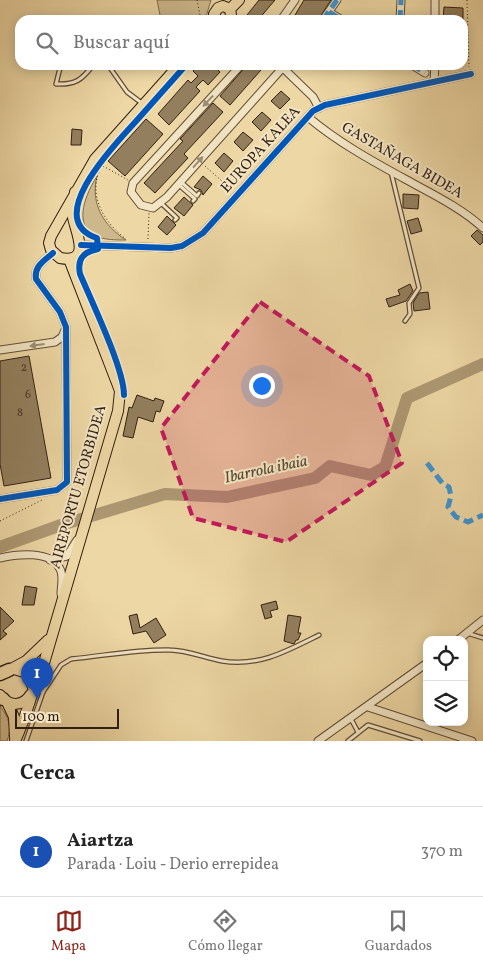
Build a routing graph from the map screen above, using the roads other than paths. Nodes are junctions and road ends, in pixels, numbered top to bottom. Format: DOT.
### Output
graph roads {
  1 [pos="239,0"];
  2 [pos="296,0"];
  3 [pos="337,0"];
  4 [pos="401,0"];
  5 [pos="435,0"];
  6 [pos="224,9"];
  7 [pos="329,12"];
  8 [pos="215,15"];
  9 [pos="285,15"];
  10 [pos="327,15"];
  11 [pos="334,15"];
  12 [pos="400,15"];
  13 [pos="435,15"];
  14 [pos="60,70"];
  15 [pos="89,70"];
  16 [pos="112,70"];
  17 [pos="170,70"];
  18 [pos="237,70"];
  19 [pos="279,70"];
  20 [pos="286,70"];
  21 [pos="420,70"];
  22 [pos="435,70"];
  23 [pos="425,73"];
  24 [pos="470,74"];
  25 [pos="434,82"];
  26 [pos="143,104"];
  27 [pos="319,108"];
  28 [pos="308,117"];
  29 [pos="391,172"];
  30 [pos="180,183"];
  31 [pos="75,192"];
  32 [pos="199,194"];
  33 [pos="192,201"];
  34 [pos="161,202"];
  35 [pos="175,220"];
  36 [pos="483,228"];
  37 [pos="53,232"];
  38 [pos="78,233"];
  39 [pos="81,245"];
  40 [pos="53,253"];
  41 [pos="69,258"];
  42 [pos="405,321"];
  43 [pos="66,327"];
  44 [pos="0,350"];
  45 [pos="0,499"];
  46 [pos="82,532"];
  47 [pos="0,558"];
  48 [pos="50,560"];
  49 [pos="60,601"];
  50 [pos="483,620"];
  51 [pos="467,633"];
  52 [pos="319,635"];
  53 [pos="463,636"];
  54 [pos="483,638"];
  55 [pos="49,640"];
  56 [pos="423,666"];
  57 [pos="6,673"];
  58 [pos="35,690"];
  59 [pos="3,698"];
  60 [pos="368,706"];
  61 [pos="350,719"];
  62 [pos="358,732"];
  63 [pos="15,741"];
  64 [pos="26,741"];
  65 [pos="318,741"];
  66 [pos="348,741"];
  67 [pos="420,741"];
  68 [pos="472,741"];
  1 -- 6 [label="main road"];
  2 -- 9 [label="street"];
  3 -- 7 [label="street"];
  4 -- 12 [label="street"];
  5 -- 13 [label="street"];
  6 -- 8 [label="main road"];
  7 -- 10 [label="street"];
  7 -- 11 [label="street"];
  14 -- 15 [label="lane"];
  16 -- 26 [label="lane"];
  17 -- 26 [label="main road"];
  18 -- 34 [label="street, one-way"];
  30 -- 19 [label="street, one-way"];
  20 -- 27 [label="street"];
  21 -- 23 [label="street"];
  22 -- 25 [label="street"];
  24 -- 25 [label="street, EUROPA KALEA"];
  25 -- 27 [label="street, EUROPA KALEA"];
  26 -- 31 [label="main road"];
  27 -- 28 [label="street, EUROPA KALEA"];
  28 -- 29 [label="street, GASTAÑAGA BIDEA"];
  28 -- 39 [label="street, EUROPA KALEA"];
  29 -- 36 [label="street, GASTAÑAGA BIDEA"];
  29 -- 42 [label="lane"];
  30 -- 32 [label="lane"];
  30 -- 33 [label="lane"];
  30 -- 34 [label="street"];
  31 -- 37 [label="main road"];
  31 -- 38 [label="main road"];
  34 -- 35 [label="lane"];
  37 -- 38 [label="main road"];
  37 -- 40 [label="main road"];
  38 -- 39 [label="main road"];
  39 -- 41 [label="main road"];
  40 -- 41 [label="main road"];
  40 -- 43 [label="street"];
  41 -- 46 [label="main road, AIREPORTU ETORBIDEA"];
  43 -- 44 [label="street, one-way"];
  43 -- 45 [label="street"];
  46 -- 48 [label="street"];
  46 -- 49 [label="main road, AIREPORTU ETORBIDEA"];
  47 -- 48 [label="street"];
  48 -- 49 [label="street"];
  49 -- 55 [label="main road, AIREPORTU ETORBIDEA"];
  50 -- 51 [label="street"];
  51 -- 53 [label="street"];
  51 -- 54 [label="lane"];
  52 -- 58 [label="lane"];
  55 -- 57 [label="main road"];
  55 -- 58 [label="main road, AIREPORTU ETORBIDEA"];
  56 -- 60 [label="street"];
  57 -- 58 [label="main road"];
  58 -- 59 [label="main road"];
  58 -- 63 [label="main road, AIREPORTU ETORBIDEA"];
  58 -- 64 [label="lane"];
  59 -- 63 [label="main road"];
  60 -- 61 [label="street"];
  60 -- 68 [label="street"];
  61 -- 62 [label="lane"];
  61 -- 65 [label="street"];
  62 -- 66 [label="lane"];
  62 -- 67 [label="lane"];
}
